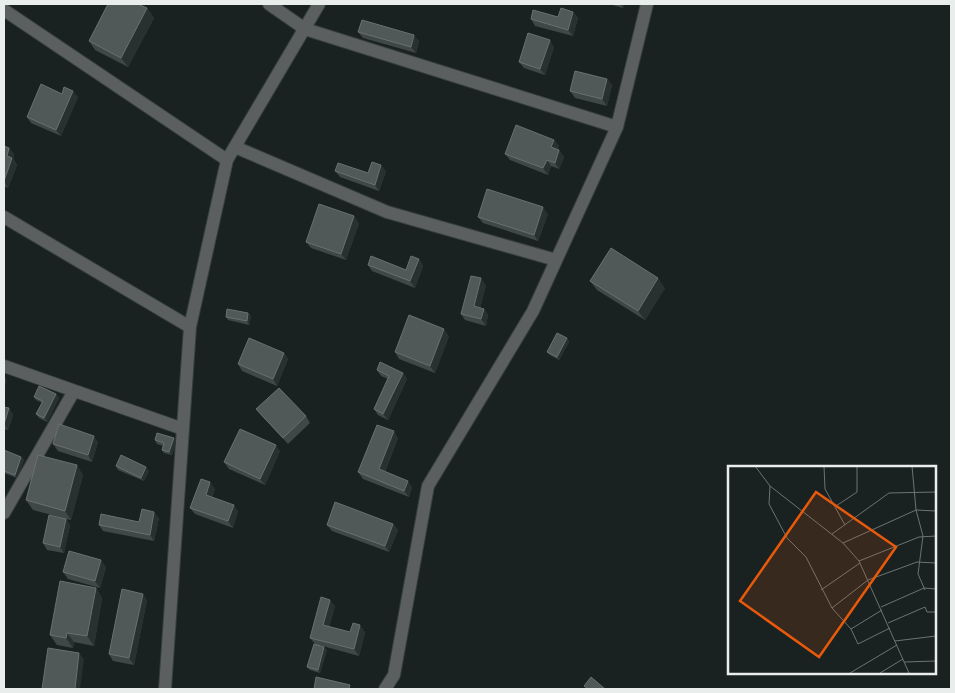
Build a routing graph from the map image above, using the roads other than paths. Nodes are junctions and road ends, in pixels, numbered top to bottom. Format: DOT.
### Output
graph roads {
  1 [pos="269,4"];
  2 [pos="319,4"];
  3 [pos="647,4"];
  4 [pos="4,10"];
  5 [pos="305,29"];
  6 [pos="617,127"];
  7 [pos="235,147"];
  8 [pos="227,160"];
  9 [pos="4,217"];
  10 [pos="556,260"];
  11 [pos="190,327"];
  12 [pos="4,366"];
  13 [pos="74,391"];
  14 [pos="182,429"];
  15 [pos="4,513"];
  16 [pos="165,689"];
  17 [pos="385,689"];
  1 -- 5 [label="street"];
  2 -- 5 [label="street"];
  3 -- 6 [label="street"];
  4 -- 8 [label="street"];
  5 -- 6 [label="street"];
  5 -- 7 [label="street"];
  6 -- 10 [label="street"];
  7 -- 8 [label="street"];
  7 -- 10 [label="street"];
  8 -- 11 [label="street"];
  9 -- 11 [label="street"];
  10 -- 17 [label="street"];
  11 -- 14 [label="street"];
  12 -- 13 [label="street"];
  13 -- 14 [label="street"];
  13 -- 15 [label="street"];
  14 -- 16 [label="street"];
}
